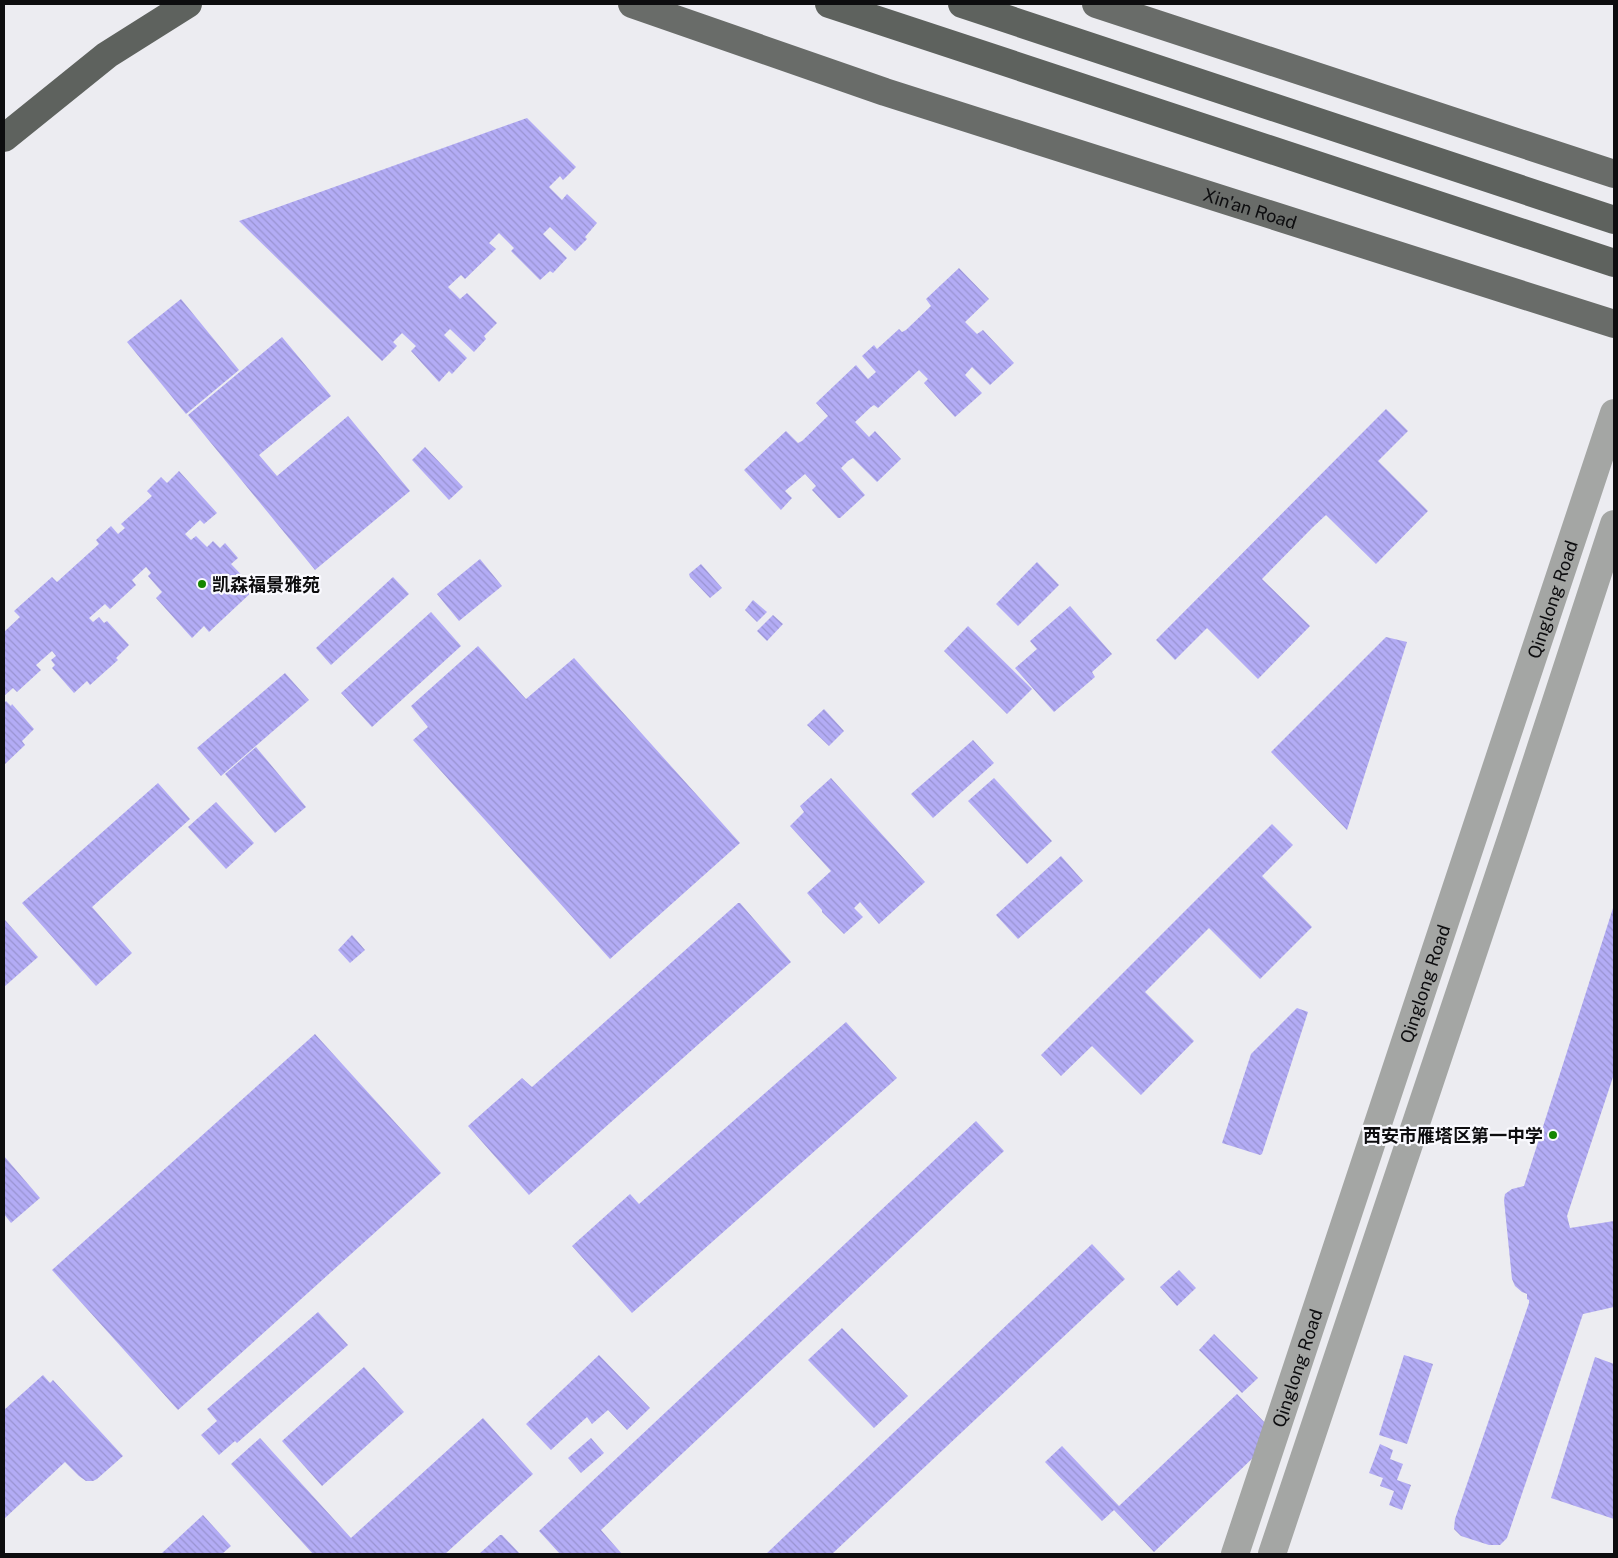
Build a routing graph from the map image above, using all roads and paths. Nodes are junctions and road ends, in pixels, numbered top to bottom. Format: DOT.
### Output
graph roads {
  1 [pos="188,4"];
  2 [pos="632,4"];
  3 [pos="829,4"];
  4 [pos="962,4"];
  5 [pos="1096,4"];
  6 [pos="4,138"];
  7 [pos="1614,174"];
  8 [pos="1614,220"];
  9 [pos="1614,263"];
  10 [pos="1614,324"];
  11 [pos="1614,413"];
  12 [pos="1614,524"];
  13 [pos="1235,1554"];
  14 [pos="1272,1554"];
  1 -- 6 [label="highway"];
  2 -- 10 [label="main road, Xin'an Road"];
  3 -- 9 [label="highway"];
  4 -- 8 [label="highway"];
  5 -- 7 [label="main road"];
  11 -- 13 [label="street, Qinglong Road"];
  12 -- 14 [label="street, Qinglong Road"];
}
